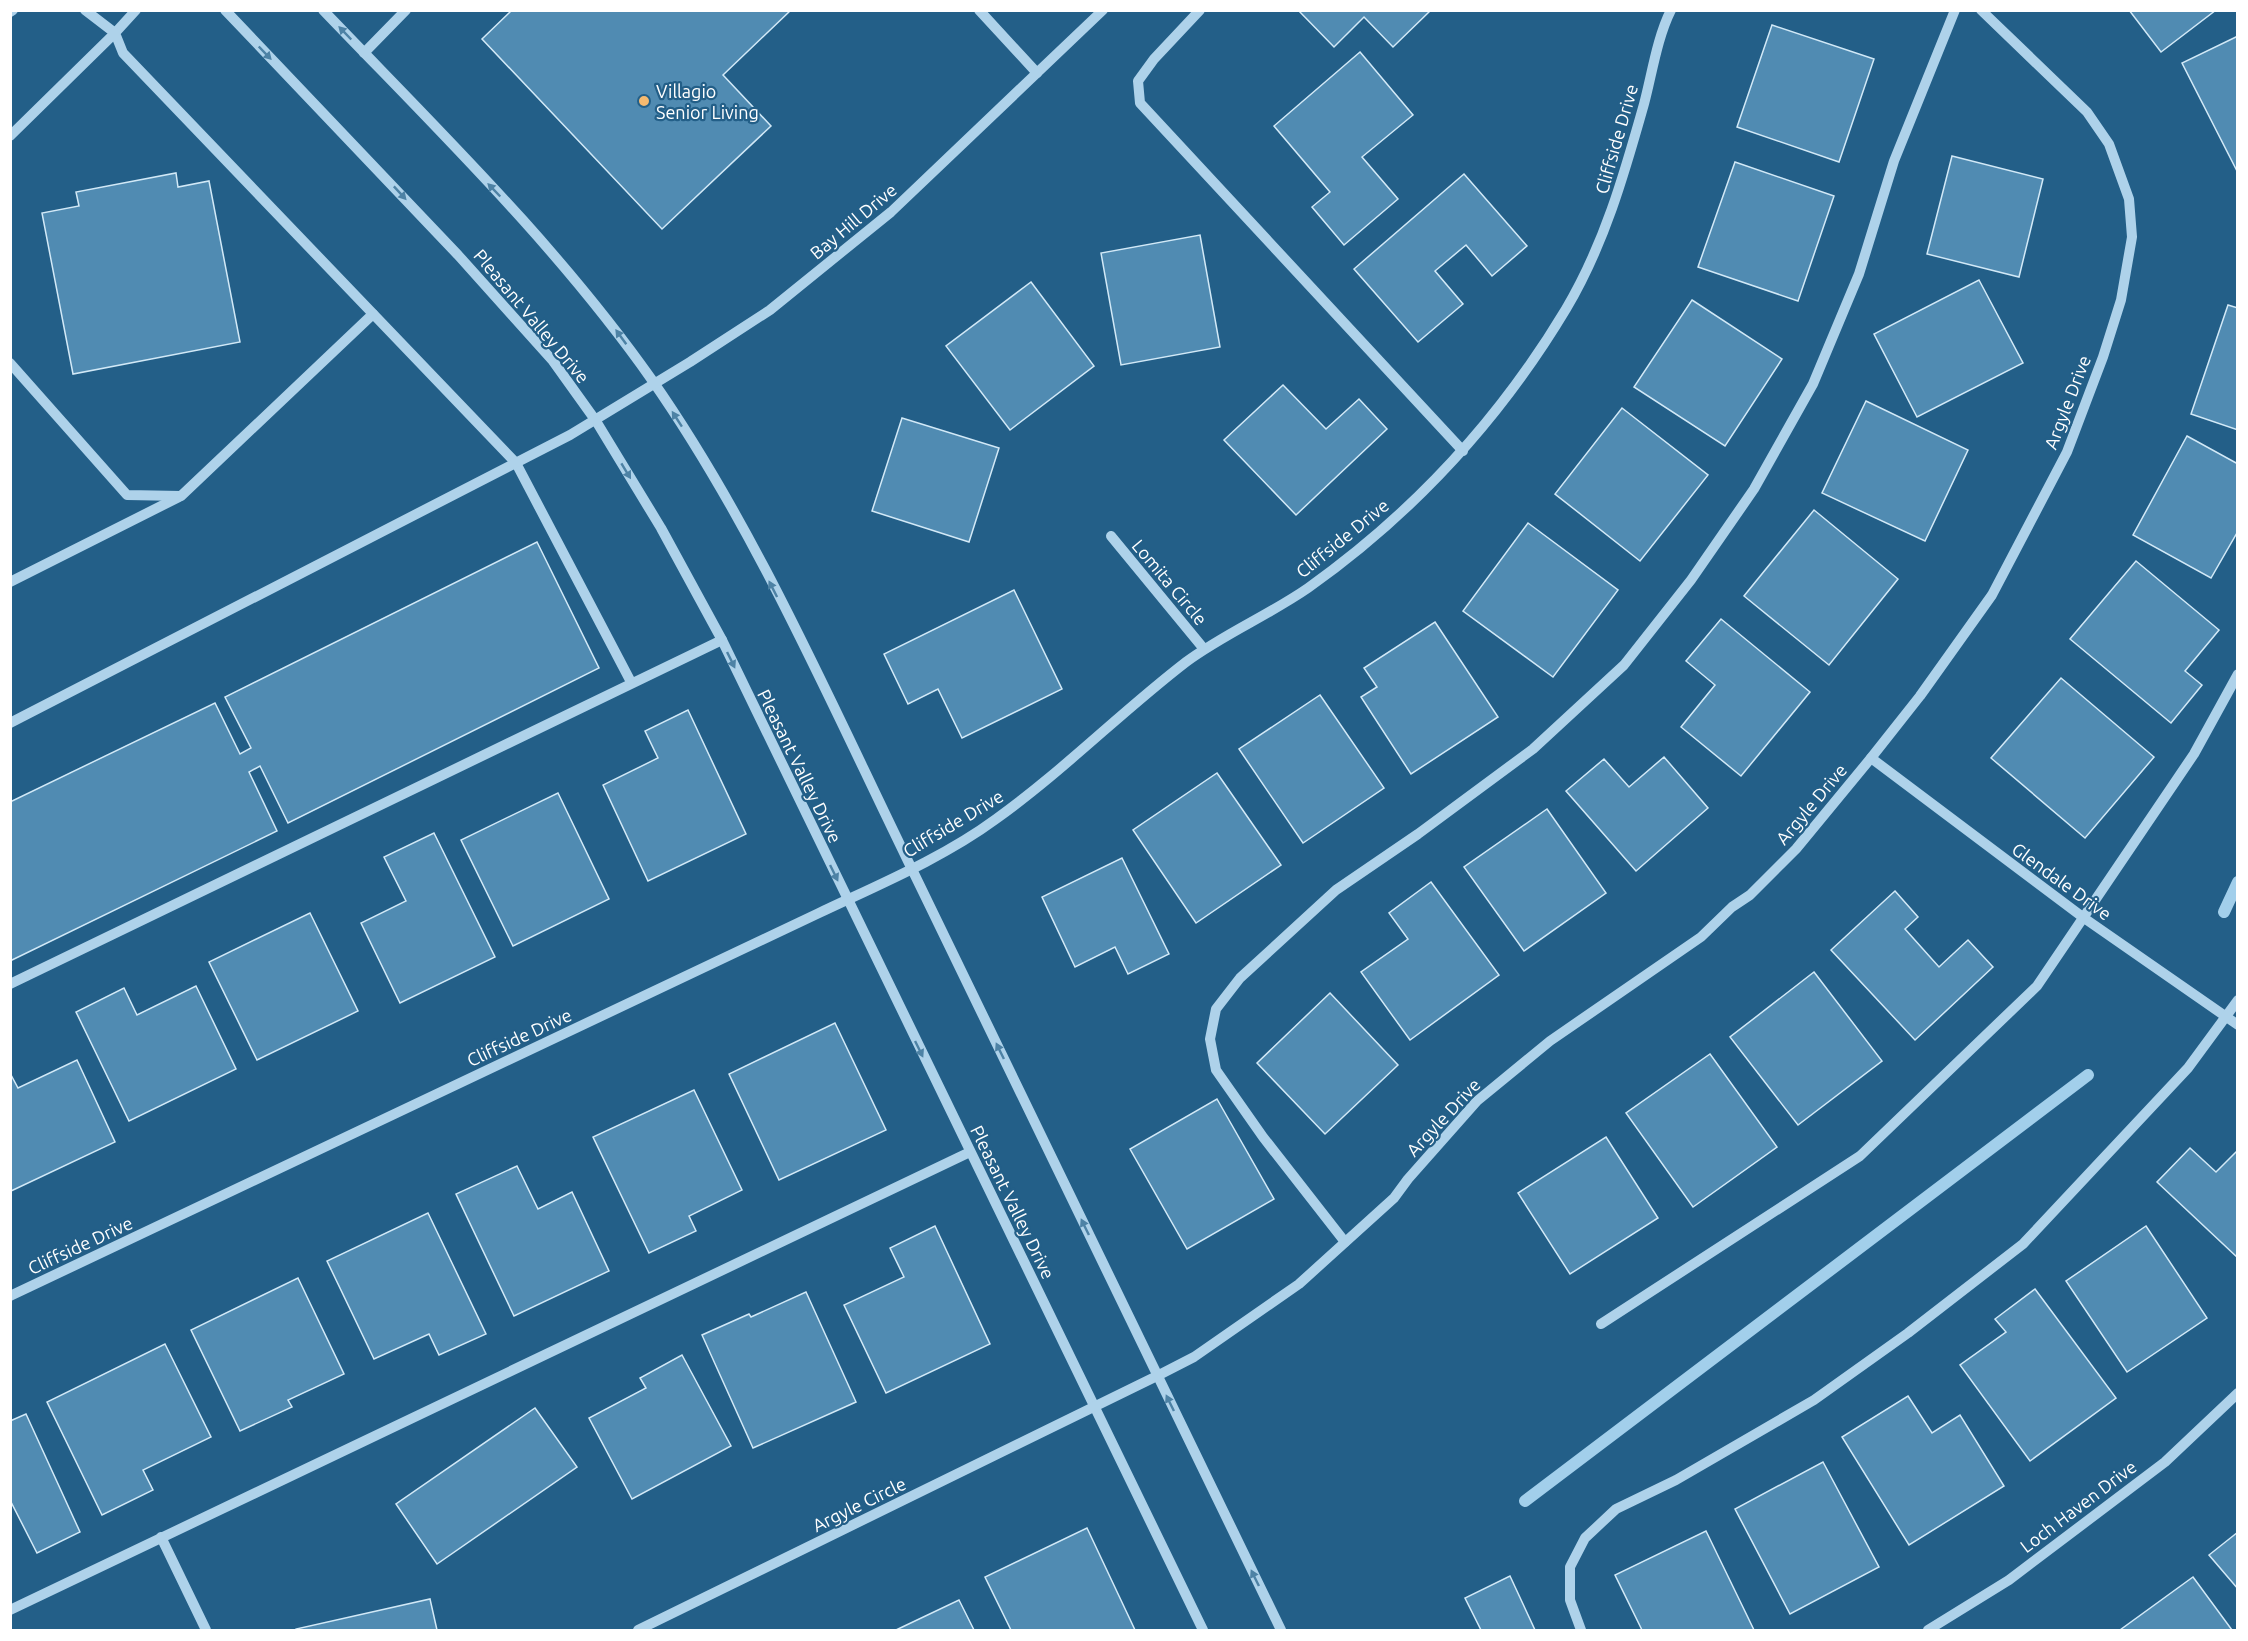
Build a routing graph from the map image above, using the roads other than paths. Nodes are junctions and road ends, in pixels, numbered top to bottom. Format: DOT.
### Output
graph roads {
  1 [pos="85,10"];
  2 [pos="136,10"];
  3 [pos="225,10"];
  4 [pos="323,10"];
  5 [pos="406,10"];
  6 [pos="979,10"];
  7 [pos="1103,10"];
  8 [pos="1200,10"];
  9 [pos="1671,10"];
  10 [pos="1955,10"];
  11 [pos="1988,13"];
  12 [pos="115,33"];
  13 [pos="364,53"];
  14 [pos="1037,74"];
  15 [pos="10,136"];
  16 [pos="373,314"];
  17 [pos="10,363"];
  18 [pos="655,385"];
  19 [pos="596,421"];
  20 [pos="1463,451"];
  21 [pos="516,463"];
  22 [pos="181,496"];
  23 [pos="1111,536"];
  24 [pos="10,582"];
  25 [pos="722,640"];
  26 [pos="1204,649"];
  27 [pos="2238,674"];
  28 [pos="631,682"];
  29 [pos="10,723"];
  30 [pos="1871,758"];
  31 [pos="911,868"];
  32 [pos="847,900"];
  33 [pos="2084,918"];
  34 [pos="10,984"];
  35 [pos="2238,1000"];
  36 [pos="2226,1018"];
  37 [pos="2238,1025"];
  38 [pos="970,1152"];
  39 [pos="1345,1242"];
  40 [pos="10,1296"];
  41 [pos="1601,1324"];
  42 [pos="1157,1376"];
  43 [pos="2238,1393"];
  44 [pos="1094,1407"];
  45 [pos="161,1537"];
  46 [pos="10,1610"];
  47 [pos="206,1630"];
  48 [pos="638,1630"];
  49 [pos="1203,1630"];
  50 [pos="1281,1630"];
  51 [pos="1581,1630"];
  52 [pos="1928,1630"];
  1 -- 12 [label="street"];
  2 -- 12 [label="street"];
  3 -- 19 [label="street, Pleasant Valley Drive, one-way"];
  13 -- 4 [label="street, one-way"];
  5 -- 13 [label="street"];
  6 -- 14 [label="street"];
  7 -- 14 [label="street, Bay Hill Drive"];
  8 -- 20 [label="street"];
  9 -- 20 [label="street, Cliffside Drive"];
  10 -- 39 [label="street"];
  11 -- 30 [label="street, Argyle Drive"];
  12 -- 15 [label="street"];
  12 -- 16 [label="street"];
  18 -- 13 [label="street, one-way"];
  14 -- 18 [label="street, Bay Hill Drive"];
  16 -- 21 [label="street"];
  16 -- 22 [label="street"];
  17 -- 22 [label="street"];
  18 -- 19 [label="street, Bay Hill Drive"];
  31 -- 18 [label="street, one-way"];
  19 -- 21 [label="street, Bay Hill Drive"];
  19 -- 25 [label="street, Pleasant Valley Drive, one-way"];
  20 -- 26 [label="street, Cliffside Drive"];
  21 -- 28 [label="street"];
  21 -- 29 [label="street, Bay Hill Drive"];
  22 -- 24 [label="street"];
  23 -- 26 [label="street, Lomita Circle"];
  25 -- 28 [label="street"];
  25 -- 32 [label="street, Pleasant Valley Drive, one-way"];
  26 -- 31 [label="street, Cliffside Drive"];
  27 -- 33 [label="street"];
  28 -- 34 [label="street"];
  30 -- 33 [label="street, Glendale Drive"];
  30 -- 39 [label="street, Argyle Drive"];
  31 -- 32 [label="street, Cliffside Drive"];
  42 -- 31 [label="street, one-way"];
  32 -- 38 [label="street, Pleasant Valley Drive, one-way"];
  32 -- 40 [label="street, Cliffside Drive"];
  33 -- 36 [label="street, Glendale Drive"];
  33 -- 41 [label="street"];
  35 -- 36 [label="street"];
  36 -- 37 [label="street, Glendale Drive"];
  36 -- 51 [label="street"];
  38 -- 44 [label="street, Pleasant Valley Drive"];
  38 -- 45 [label="street"];
  39 -- 42 [label="street, Argyle Drive"];
  42 -- 44 [label="street, Argyle Drive"];
  50 -- 42 [label="street, one-way"];
  43 -- 52 [label="street, Loch Haven Drive"];
  44 -- 48 [label="street, Argyle Circle"];
  44 -- 49 [label="street, Pleasant Valley Drive"];
  45 -- 46 [label="street"];
  45 -- 47 [label="street"];
}
